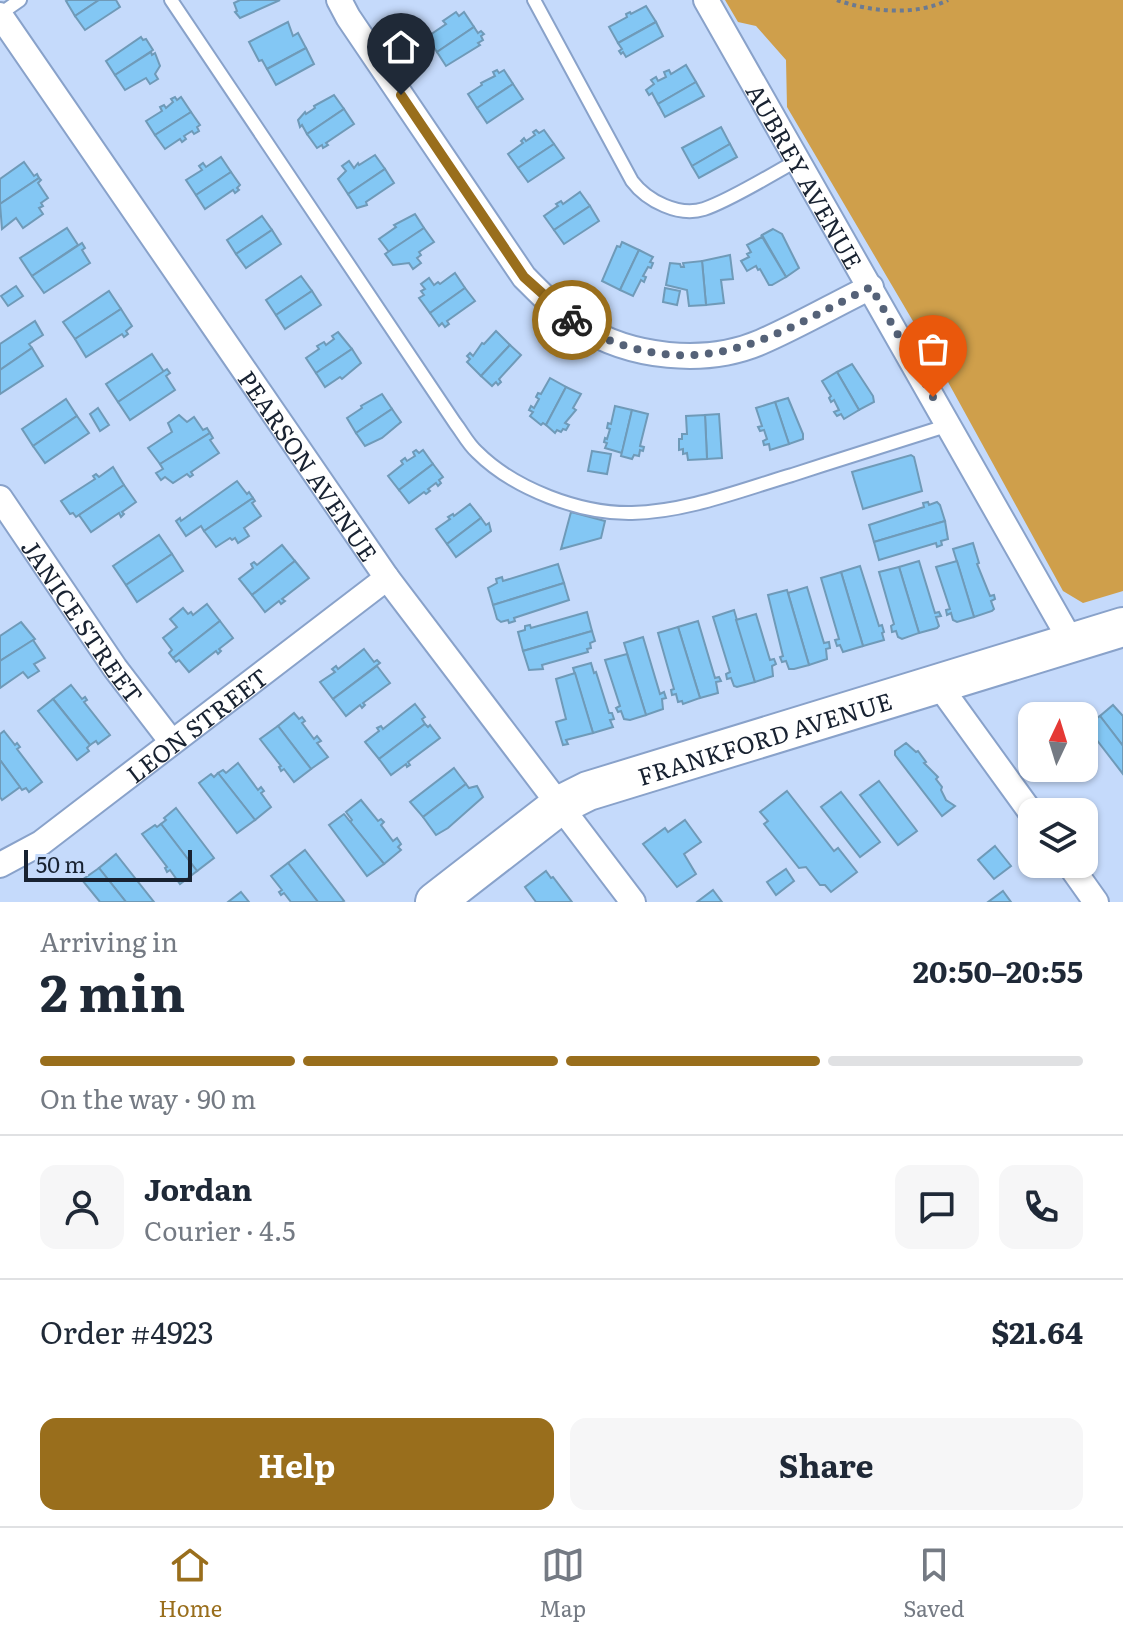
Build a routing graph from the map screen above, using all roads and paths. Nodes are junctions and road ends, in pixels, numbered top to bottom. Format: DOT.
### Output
graph roads {
  1 [pos="20,0"];
  2 [pos="171,0"];
  3 [pos="339,0"];
  4 [pos="534,0"];
  5 [pos="706,0"];
  6 [pos="837,0"];
  7 [pos="948,0"];
  8 [pos="0,15"];
  9 [pos="798,160"];
  10 [pos="871,287"];
  11 [pos="949,425"];
  12 [pos="0,498"];
  13 [pos="387,578"];
  14 [pos="1123,627"];
  15 [pos="1072,643"];
  16 [pos="938,684"];
  17 [pos="171,741"];
  18 [pos="1020,798"];
  19 [pos="560,805"];
  20 [pos="0,865"];
  21 [pos="1079,878"];
  22 [pos="435,902"];
  23 [pos="633,902"];
  24 [pos="1096,902"];
  1 -- 8 [label="lane"];
  2 -- 11 [label="lane"];
  3 -- 10 [label="street"];
  4 -- 9 [label="lane"];
  5 -- 9 [label="street, AUBREY AVENUE"];
  6 -- 7 [label="path"];
  8 -- 13 [label="street, PEARSON AVENUE"];
  9 -- 10 [label="street, AUBREY AVENUE"];
  10 -- 11 [label="street, AUBREY AVENUE"];
  11 -- 15 [label="street, AUBREY AVENUE"];
  12 -- 17 [label="street, JANICE STREET"];
  13 -- 17 [label="street, LEON STREET"];
  13 -- 19 [label="street, PEARSON AVENUE"];
  14 -- 15 [label="main road, FRANKFORD AVENUE"];
  15 -- 16 [label="main road, FRANKFORD AVENUE"];
  16 -- 18 [label="street"];
  16 -- 19 [label="main road, FRANKFORD AVENUE"];
  17 -- 20 [label="street, LEON STREET"];
  19 -- 22 [label="main road, FRANKFORD AVENUE"];
  19 -- 23 [label="street, PEARSON AVENUE"];
  21 -- 24 [label="street"];
}
